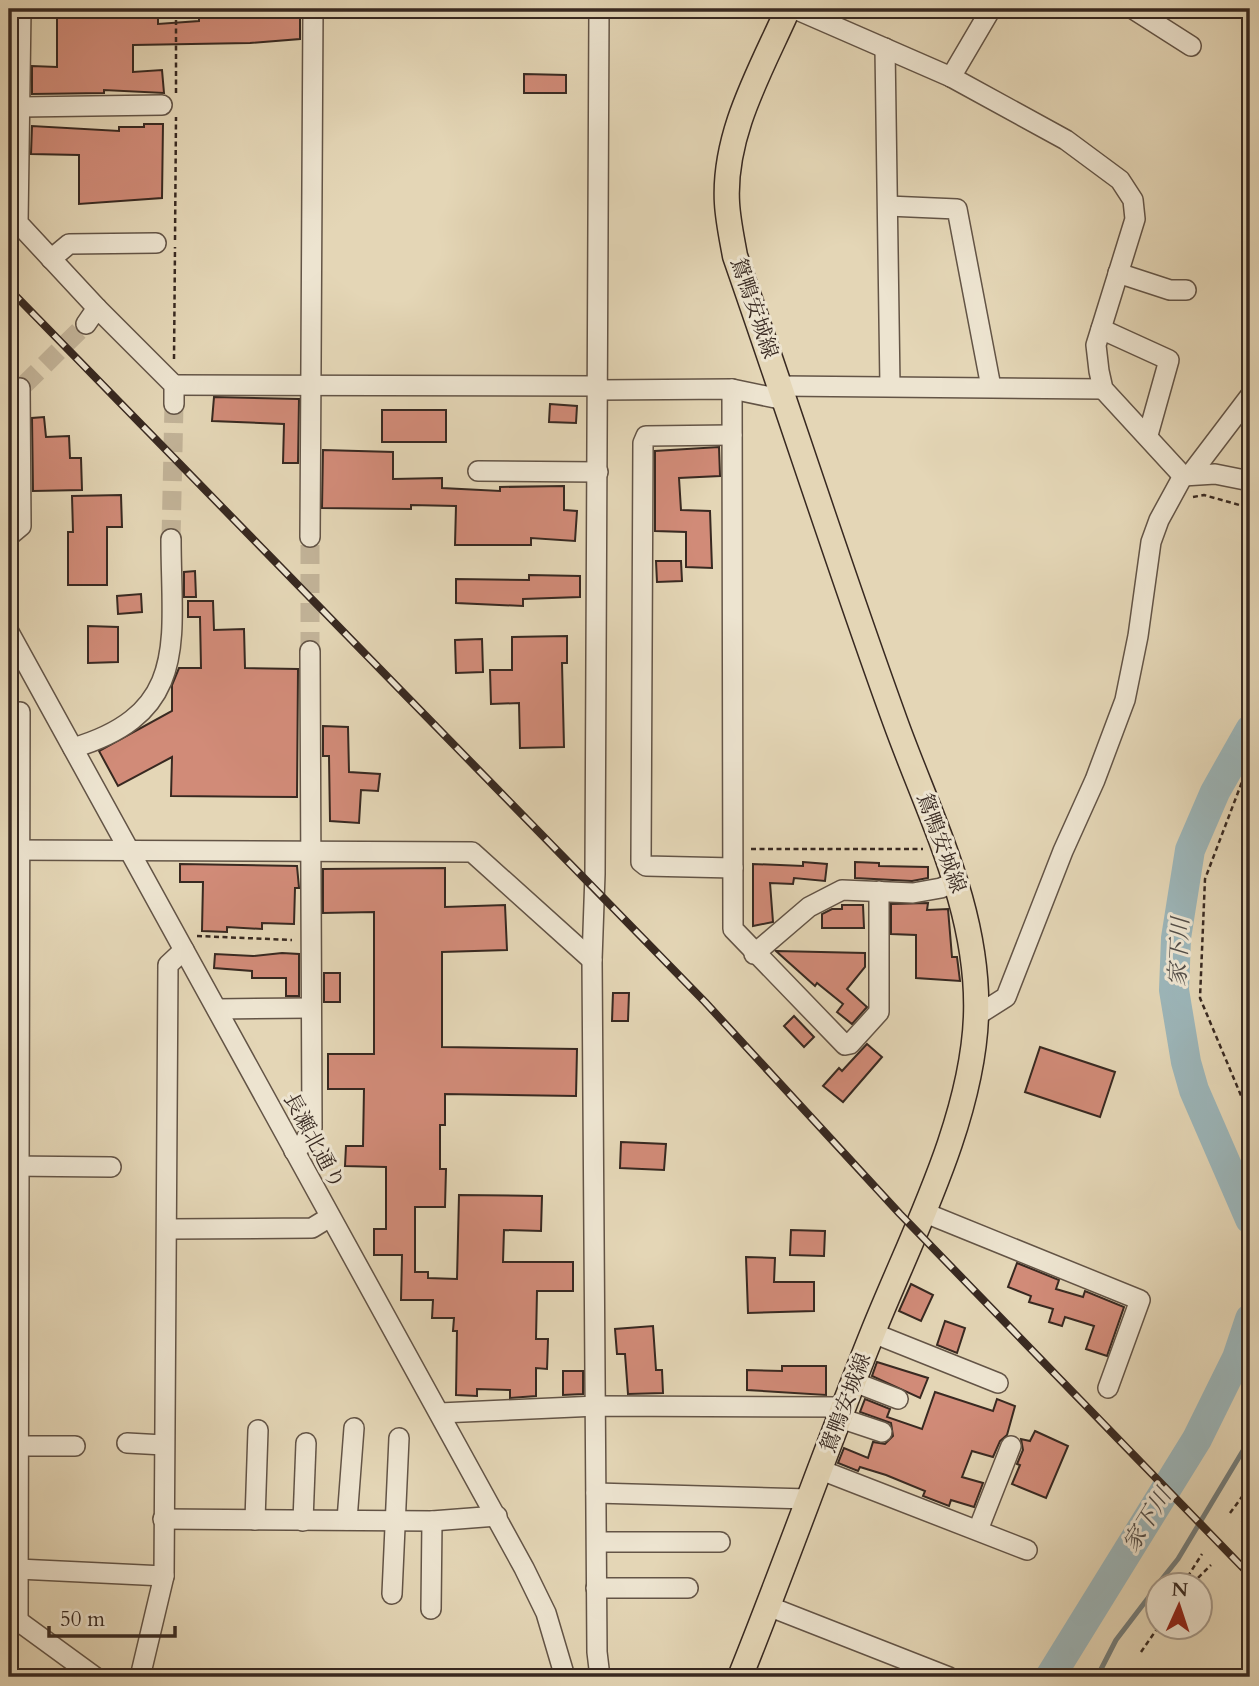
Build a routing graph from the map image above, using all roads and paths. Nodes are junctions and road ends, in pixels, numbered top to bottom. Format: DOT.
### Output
graph roads {
  1 [pos="176,9"];
  2 [pos="313,9"];
  3 [pos="599,9"];
  4 [pos="788,9"];
  5 [pos="795,9"];
  6 [pos="991,9"];
  7 [pos="1133,9"];
  8 [pos="17,10"];
  9 [pos="1191,47"];
  10 [pos="885,48"];
  11 [pos="14,51"];
  12 [pos="951,77"];
  13 [pos="17,98"];
  14 [pos="171,101"];
  15 [pos="14,153"];
  16 [pos="888,206"];
  17 [pos="156,243"];
  18 [pos="51,259"];
  19 [pos="1118,274"];
  20 [pos="1186,290"];
  21 [pos="1101,329"];
  22 [pos="310,386"];
  23 [pos="890,386"];
  24 [pos="18,387"];
  25 [pos="991,387"];
  26 [pos="599,388"];
  27 [pos="732,389"];
  28 [pos="1102,389"];
  29 [pos="783,393"];
  30 [pos="174,394"];
  31 [pos="1250,396"];
  32 [pos="732,435"];
  33 [pos="1148,435"];
  34 [pos="478,471"];
  35 [pos="598,472"];
  36 [pos="1187,476"];
  37 [pos="1250,481"];
  38 [pos="1168,503"];
  39 [pos="1250,508"];
  40 [pos="9,536"];
  41 [pos="310,537"];
  42 [pos="171,539"];
  43 [pos="9,632"];
  44 [pos="310,651"];
  45 [pos="20,712"];
  46 [pos="73,748"];
  47 [pos="1250,768"];
  48 [pos="311,849"];
  49 [pos="945,849"];
  50 [pos="13,850"];
  51 [pos="132,852"];
  52 [pos="733,859"];
  53 [pos="956,881"];
  54 [pos="879,891"];
  55 [pos="310,941"];
  56 [pos="185,943"];
  57 [pos="754,954"];
  58 [pos="592,960"];
  59 [pos="311,1008"];
  60 [pos="216,1009"];
  61 [pos="976,1016"];
  62 [pos="1250,1117"];
  63 [pos="295,1151"];
  64 [pos="13,1166"];
  65 [pos="111,1167"];
  66 [pos="923,1212"];
  67 [pos="330,1217"];
  68 [pos="168,1229"];
  69 [pos="873,1334"];
  70 [pos="854,1382"];
  71 [pos="998,1383"];
  72 [pos="1108,1388"];
  73 [pos="898,1399"];
  74 [pos="13,1400"];
  75 [pos="597,1406"];
  76 [pos="842,1412"];
  77 [pos="440,1413"];
  78 [pos="354,1428"];
  79 [pos="258,1430"];
  80 [pos="882,1432"];
  81 [pos="399,1438"];
  82 [pos="127,1443"];
  83 [pos="306,1443"];
  84 [pos="164,1445"];
  85 [pos="19,1446"];
  86 [pos="75,1446"];
  87 [pos="1010,1446"];
  88 [pos="821,1470"];
  89 [pos="1250,1486"];
  90 [pos="596,1493"];
  91 [pos="809,1499"];
  92 [pos="1250,1502"];
  93 [pos="1230,1513"];
  94 [pos="497,1517"];
  95 [pos="163,1520"];
  96 [pos="256,1520"];
  97 [pos="347,1520"];
  98 [pos="394,1520"];
  99 [pos="303,1521"];
  100 [pos="432,1521"];
  101 [pos="1242,1522"];
  102 [pos="978,1530"];
  103 [pos="597,1542"];
  104 [pos="720,1542"];
  105 [pos="1027,1550"];
  106 [pos="1202,1554"];
  107 [pos="1211,1565"];
  108 [pos="18,1569"];
  109 [pos="1192,1570"];
  110 [pos="1206,1570"];
  111 [pos="164,1576"];
  112 [pos="596,1588"];
  113 [pos="688,1588"];
  114 [pos="392,1594"];
  115 [pos="768,1606"];
  116 [pos="431,1609"];
  117 [pos="13,1618"];
  118 [pos="1149,1640"];
  119 [pos="1141,1651"];
  120 [pos="904,1669"];
  121 [pos="95,1677"];
  122 [pos="140,1677"];
  123 [pos="565,1677"];
  124 [pos="600,1677"];
  125 [pos="740,1677"];
  126 [pos="948,1677"];
  1 -- 14 [label="path"];
  2 -- 22 [label="street"];
  3 -- 26 [label="street"];
  4 -- 29 [label="main road, 鴛鴨安城線"];
  5 -- 10 [label="street"];
  6 -- 12 [label="street"];
  7 -- 9 [label="street"];
  8 -- 11 [label="street"];
  10 -- 12 [label="street"];
  10 -- 16 [label="street"];
  11 -- 13 [label="street"];
  12 -- 19 [label="street"];
  13 -- 14 [label="street"];
  13 -- 15 [label="street"];
  14 -- 30 [label="path"];
  15 -- 18 [label="street"];
  16 -- 23 [label="street"];
  16 -- 25 [label="street"];
  17 -- 18 [label="street"];
  18 -- 30 [label="street"];
  19 -- 20 [label="street"];
  19 -- 21 [label="street"];
  21 -- 28 [label="street"];
  21 -- 33 [label="street"];
  22 -- 26 [label="street"];
  22 -- 30 [label="street"];
  22 -- 41 [label="street"];
  23 -- 25 [label="street"];
  23 -- 29 [label="street"];
  24 -- 40 [label="street"];
  25 -- 28 [label="street"];
  26 -- 27 [label="street"];
  26 -- 35 [label="street"];
  27 -- 29 [label="street"];
  27 -- 32 [label="street"];
  28 -- 33 [label="street"];
  29 -- 49 [label="main road, 鴛鴨安城線"];
  31 -- 36 [label="street"];
  32 -- 52 [label="street"];
  32 -- 52 [label="street"];
  33 -- 36 [label="street"];
  34 -- 35 [label="street"];
  35 -- 58 [label="street"];
  36 -- 37 [label="street"];
  36 -- 38 [label="street"];
  38 -- 39 [label="path"];
  38 -- 61 [label="street"];
  42 -- 46 [label="street"];
  43 -- 46 [label="street, 長瀬北通り"];
  44 -- 48 [label="street"];
  45 -- 50 [label="street"];
  46 -- 51 [label="street, 長瀬北通り"];
  47 -- 62 [label="path"];
  48 -- 51 [label="street"];
  48 -- 55 [label="street"];
  48 -- 58 [label="street"];
  49 -- 52 [label="path"];
  49 -- 53 [label="main road, 鴛鴨安城線"];
  50 -- 51 [label="street"];
  50 -- 64 [label="street"];
  51 -- 56 [label="street, 長瀬北通り"];
  52 -- 57 [label="street"];
  53 -- 54 [label="street"];
  53 -- 61 [label="main road, 鴛鴨安城線"];
  54 -- 57 [label="street"];
  54 -- 57 [label="street"];
  55 -- 56 [label="path"];
  55 -- 59 [label="street"];
  56 -- 60 [label="street, 長瀬北通り"];
  56 -- 68 [label="street"];
  58 -- 75 [label="street"];
  59 -- 60 [label="street"];
  59 -- 63 [label="street"];
  60 -- 63 [label="street, 長瀬北通り"];
  61 -- 66 [label="main road, 鴛鴨安城線"];
  63 -- 67 [label="street, 長瀬北通り"];
  64 -- 65 [label="street"];
  64 -- 74 [label="street"];
  66 -- 69 [label="main road, 鴛鴨安城線"];
  66 -- 72 [label="street"];
  67 -- 68 [label="street"];
  67 -- 77 [label="street, 長瀬北通り"];
  68 -- 84 [label="street"];
  69 -- 70 [label="main road, 鴛鴨安城線"];
  69 -- 71 [label="street"];
  70 -- 73 [label="street"];
  70 -- 76 [label="main road, 鴛鴨安城線"];
  74 -- 85 [label="street"];
  75 -- 76 [label="street"];
  75 -- 77 [label="street"];
  75 -- 90 [label="street"];
  76 -- 80 [label="street"];
  76 -- 88 [label="main road, 鴛鴨安城線"];
  77 -- 94 [label="street, 長瀬北通り"];
  78 -- 97 [label="street"];
  79 -- 96 [label="street"];
  81 -- 98 [label="street"];
  82 -- 84 [label="street"];
  83 -- 99 [label="street"];
  84 -- 95 [label="street"];
  85 -- 86 [label="street"];
  85 -- 108 [label="street"];
  87 -- 102 [label="street"];
  88 -- 91 [label="main road, 鴛鴨安城線"];
  88 -- 102 [label="street"];
  89 -- 93 [label="path"];
  90 -- 91 [label="street"];
  90 -- 103 [label="street"];
  91 -- 115 [label="main road, 鴛鴨安城線"];
  92 -- 101 [label="path"];
  94 -- 100 [label="street"];
  94 -- 123 [label="street, 長瀬北通り"];
  95 -- 96 [label="street"];
  95 -- 111 [label="street"];
  96 -- 99 [label="street"];
  97 -- 98 [label="street"];
  97 -- 99 [label="street"];
  98 -- 100 [label="street"];
  98 -- 114 [label="street"];
  100 -- 116 [label="street"];
  102 -- 105 [label="street"];
  103 -- 104 [label="street"];
  103 -- 112 [label="street"];
  106 -- 109 [label="path"];
  107 -- 110 [label="path"];
  108 -- 111 [label="street"];
  108 -- 117 [label="street"];
  111 -- 122 [label="street"];
  112 -- 113 [label="street"];
  112 -- 124 [label="street"];
  115 -- 120 [label="street"];
  115 -- 125 [label="main road, 鴛鴨安城線"];
  117 -- 121 [label="street"];
  118 -- 119 [label="path"];
  120 -- 126 [label="street"];
}
